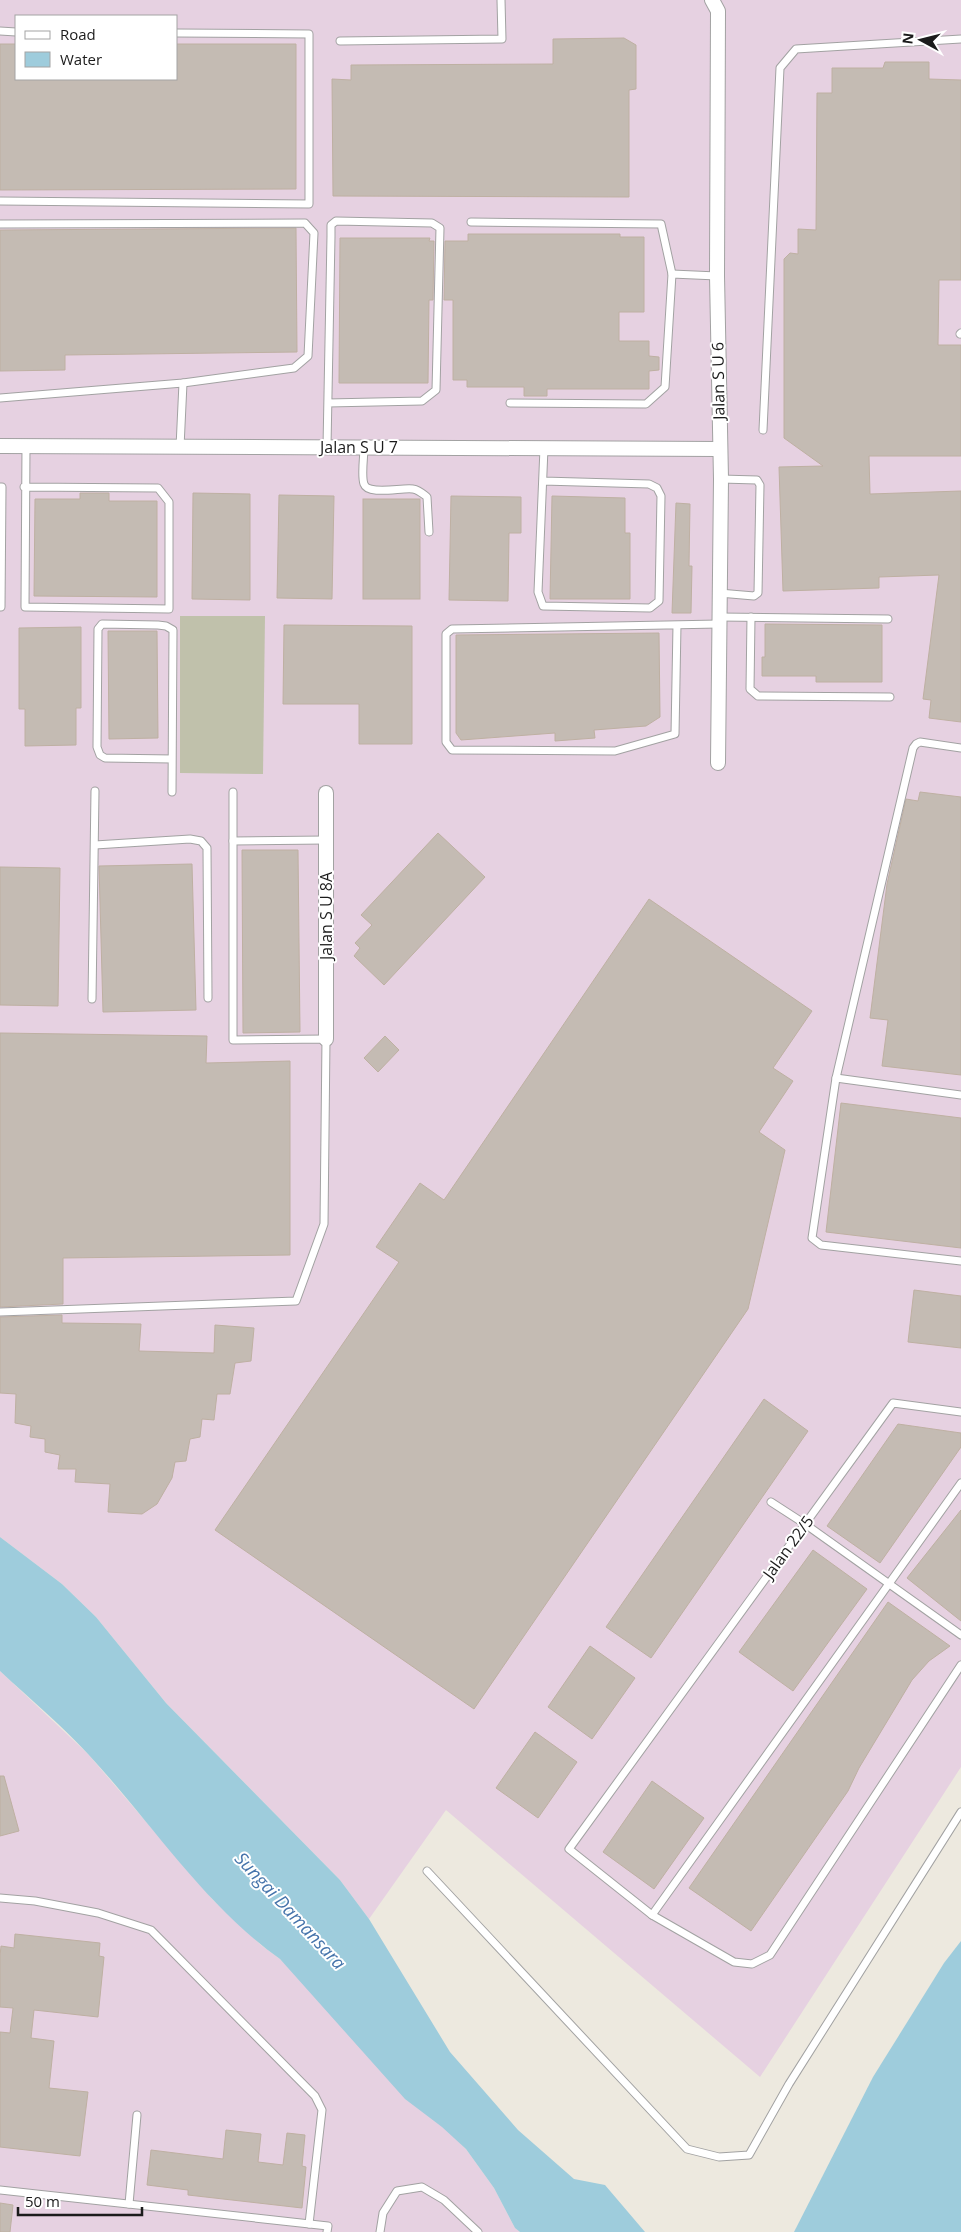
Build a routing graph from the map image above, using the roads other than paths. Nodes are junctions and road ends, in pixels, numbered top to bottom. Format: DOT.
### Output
graph roads {
  1 [pos="501,0"];
  2 [pos="712,0"];
  3 [pos="0,31"];
  4 [pos="15,32"];
  5 [pos="178,33"];
  6 [pos="961,39"];
  7 [pos="340,41"];
  8 [pos="0,201"];
  9 [pos="471,222"];
  10 [pos="0,224"];
  11 [pos="672,274"];
  12 [pos="717,276"];
  13 [pos="183,383"];
  14 [pos="0,398"];
  15 [pos="328,403"];
  16 [pos="510,403"];
  17 [pos="764,430"];
  18 [pos="0,446"];
  19 [pos="26,446"];
  20 [pos="180,447"];
  21 [pos="327,447"];
  22 [pos="364,448"];
  23 [pos="544,448"];
  24 [pos="719,449"];
  25 [pos="721,479"];
  26 [pos="543,481"];
  27 [pos="24,487"];
  28 [pos="0,488"];
  29 [pos="429,532"];
  30 [pos="719,593"];
  31 [pos="1,607"];
  32 [pos="751,618"];
  33 [pos="888,619"];
  34 [pos="719,621"];
  35 [pos="677,625"];
  36 [pos="890,696"];
  37 [pos="961,748"];
  38 [pos="172,759"];
  39 [pos="718,763"];
  40 [pos="95,791"];
  41 [pos="172,792"];
  42 [pos="233,792"];
  43 [pos="326,793"];
  44 [pos="326,840"];
  45 [pos="233,841"];
  46 [pos="94,845"];
  47 [pos="208,998"];
  48 [pos="92,999"];
  49 [pos="326,1039"];
  50 [pos="836,1078"];
  51 [pos="961,1095"];
  52 [pos="961,1262"];
  53 [pos="0,1312"];
  54 [pos="961,1412"];
  55 [pos="961,1483"];
  56 [pos="771,1502"];
  57 [pos="805,1524"];
  58 [pos="889,1583"];
  59 [pos="961,1635"];
  60 [pos="961,1665"];
  61 [pos="961,1812"];
  62 [pos="427,1871"];
  63 [pos="0,1898"];
  64 [pos="652,1915"];
  65 [pos="137,2115"];
  66 [pos="0,2190"];
  67 [pos="129,2204"];
  68 [pos="309,2224"];
  69 [pos="327,2232"];
  70 [pos="380,2232"];
  71 [pos="478,2232"];
  1 -- 7 [label="lane"];
  2 -- 12 [label="street, Jalan S U 6"];
  3 -- 4 [label="lane"];
  5 -- 8 [label="lane"];
  6 -- 17 [label="lane"];
  9 -- 11 [label="lane"];
  10 -- 13 [label="lane"];
  11 -- 12 [label="lane"];
  11 -- 16 [label="lane"];
  12 -- 24 [label="street, Jalan S U 6"];
  13 -- 14 [label="lane"];
  13 -- 20 [label="lane"];
  15 -- 15 [label="lane"];
  15 -- 21 [label="lane"];
  18 -- 19 [label="street, Jalan S U 7"];
  19 -- 20 [label="street, Jalan S U 7"];
  19 -- 27 [label="lane"];
  20 -- 21 [label="street, Jalan S U 7"];
  21 -- 22 [label="street, Jalan S U 7"];
  22 -- 23 [label="street, Jalan S U 7"];
  22 -- 29 [label="lane"];
  23 -- 24 [label="street, Jalan S U 7"];
  23 -- 26 [label="lane"];
  24 -- 25 [label="street, Jalan S U 6"];
  25 -- 30 [label="street, Jalan S U 6"];
  25 -- 30 [label="lane"];
  26 -- 26 [label="lane"];
  27 -- 27 [label="lane"];
  28 -- 31 [label="lane"];
  30 -- 34 [label="street, Jalan S U 6"];
  32 -- 33 [label="lane"];
  32 -- 34 [label="lane"];
  32 -- 36 [label="lane"];
  34 -- 35 [label="lane"];
  34 -- 39 [label="street, Jalan S U 6"];
  35 -- 35 [label="lane"];
  37 -- 50 [label="lane"];
  38 -- 38 [label="lane"];
  38 -- 41 [label="lane"];
  40 -- 46 [label="lane"];
  42 -- 45 [label="lane"];
  43 -- 44 [label="street, Jalan S U 8A"];
  44 -- 45 [label="lane"];
  44 -- 49 [label="street, Jalan S U 8A"];
  45 -- 49 [label="lane"];
  46 -- 47 [label="lane"];
  46 -- 48 [label="lane"];
  49 -- 53 [label="lane"];
  50 -- 51 [label="lane"];
  50 -- 52 [label="lane"];
  54 -- 57 [label="lane, Jalan 22/5"];
  55 -- 58 [label="lane"];
  56 -- 57 [label="lane"];
  57 -- 58 [label="lane"];
  57 -- 64 [label="lane, Jalan 22/5"];
  58 -- 59 [label="lane"];
  58 -- 64 [label="lane"];
  60 -- 64 [label="lane"];
  61 -- 62 [label="lane"];
  63 -- 68 [label="lane"];
  65 -- 67 [label="lane"];
  66 -- 67 [label="lane"];
  67 -- 68 [label="lane"];
  68 -- 69 [label="lane"];
  70 -- 71 [label="lane"];
}
